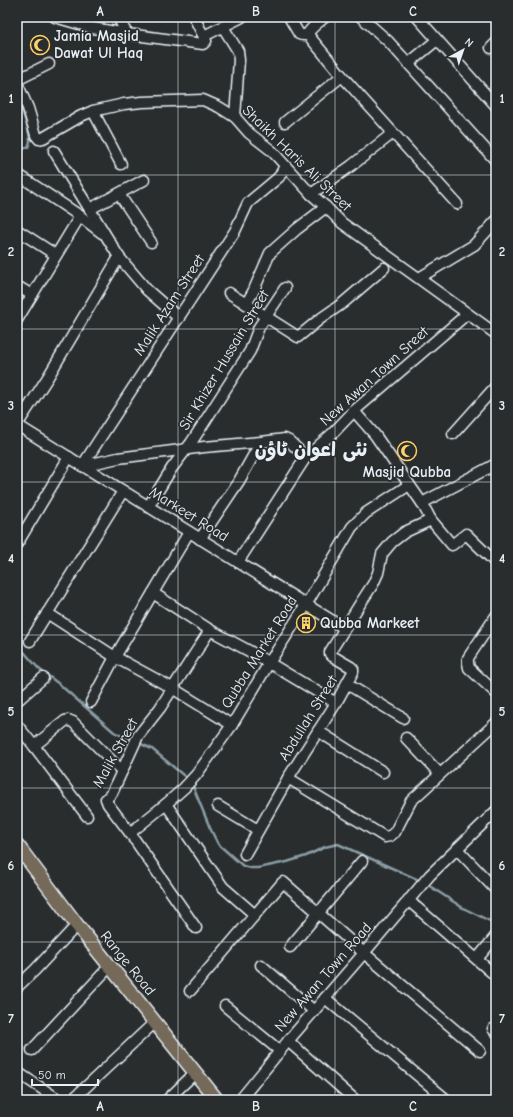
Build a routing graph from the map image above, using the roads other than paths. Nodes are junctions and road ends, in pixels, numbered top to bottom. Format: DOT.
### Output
graph roads {
  1 [pos="56,17"];
  2 [pos="118,17"];
  3 [pos="194,17"];
  4 [pos="242,17"];
  5 [pos="289,17"];
  6 [pos="325,17"];
  7 [pos="361,17"];
  8 [pos="417,17"];
  9 [pos="223,27"];
  10 [pos="127,34"];
  11 [pos="307,35"];
  12 [pos="204,36"];
  13 [pos="437,40"];
  14 [pos="49,64"];
  15 [pos="409,64"];
  16 [pos="342,76"];
  17 [pos="17,82"];
  18 [pos="496,106"];
  19 [pos="93,111"];
  20 [pos="235,117"];
  21 [pos="285,122"];
  22 [pos="393,133"];
  23 [pos="54,151"];
  24 [pos="496,161"];
  25 [pos="121,164"];
  26 [pos="285,166"];
  27 [pos="17,174"];
  28 [pos="144,180"];
  29 [pos="119,194"];
  30 [pos="311,194"];
  31 [pos="457,204"];
  32 [pos="326,207"];
  33 [pos="90,209"];
  34 [pos="80,216"];
  35 [pos="496,221"];
  36 [pos="17,230"];
  37 [pos="106,237"];
  38 [pos="151,242"];
  39 [pos="56,255"];
  40 [pos="119,258"];
  41 [pos="384,268"];
  42 [pos="419,278"];
  43 [pos="17,286"];
  44 [pos="285,288"];
  45 [pos="229,293"];
  46 [pos="32,295"];
  47 [pos="246,304"];
  48 [pos="467,314"];
  49 [pos="265,316"];
  50 [pos="179,318"];
  51 [pos="17,320"];
  52 [pos="496,334"];
  53 [pos="496,386"];
  54 [pos="354,411"];
  55 [pos="17,425"];
  56 [pos="453,434"];
  57 [pos="261,442"];
  58 [pos="186,450"];
  59 [pos="69,457"];
  60 [pos="306,457"];
  61 [pos="496,464"];
  62 [pos="82,466"];
  63 [pos="409,485"];
  64 [pos="123,491"];
  65 [pos="422,503"];
  66 [pos="148,507"];
  67 [pos="431,520"];
  68 [pos="189,532"];
  69 [pos="200,539"];
  70 [pos="17,544"];
  71 [pos="238,562"];
  72 [pos="496,562"];
  73 [pos="153,593"];
  74 [pos="306,605"];
  75 [pos="47,613"];
  76 [pos="496,616"];
  77 [pos="344,628"];
  78 [pos="210,630"];
  79 [pos="30,641"];
  80 [pos="115,657"];
  81 [pos="269,663"];
  82 [pos="43,678"];
  83 [pos="347,684"];
  84 [pos="172,688"];
  85 [pos="496,693"];
  86 [pos="17,701"];
  87 [pos="91,702"];
  88 [pos="336,703"];
  89 [pos="403,718"];
  90 [pos="496,723"];
  91 [pos="17,725"];
  92 [pos="232,725"];
  93 [pos="318,732"];
  94 [pos="406,738"];
  95 [pos="34,746"];
  96 [pos="122,771"];
  97 [pos="383,772"];
  98 [pos="440,774"];
  99 [pos="288,778"];
  100 [pos="166,804"];
  101 [pos="218,806"];
  102 [pos="496,811"];
  103 [pos="87,816"];
  104 [pos="258,830"];
  105 [pos="130,833"];
  106 [pos="17,845"];
  107 [pos="457,849"];
  108 [pos="245,854"];
  109 [pos="362,861"];
  110 [pos="496,890"];
  111 [pos="408,900"];
  112 [pos="318,913"];
  113 [pos="255,915"];
  114 [pos="77,925"];
  115 [pos="196,928"];
  116 [pos="496,936"];
  117 [pos="290,947"];
  118 [pos="364,953"];
  119 [pos="477,959"];
  120 [pos="261,965"];
  121 [pos="110,966"];
  122 [pos="496,976"];
  123 [pos="17,987"];
  124 [pos="190,991"];
  125 [pos="325,998"];
  126 [pos="225,1006"];
  127 [pos="314,1010"];
  128 [pos="155,1022"];
  129 [pos="288,1041"];
  130 [pos="32,1050"];
  131 [pos="480,1050"];
  132 [pos="280,1051"];
  133 [pos="17,1072"];
  134 [pos="195,1073"];
  135 [pos="60,1100"];
  136 [pos="72,1100"];
  137 [pos="167,1100"];
  138 [pos="217,1100"];
  139 [pos="240,1100"];
  140 [pos="355,1100"];
  141 [pos="447,1100"];
  1 -- 10 [label="street"];
  2 -- 10 [label="street"];
  3 -- 12 [label="street"];
  4 -- 9 [label="street"];
  5 -- 11 [label="street"];
  6 -- 11 [label="street"];
  7 -- 15 [label="street"];
  8 -- 13 [label="street"];
  9 -- 12 [label="street"];
  9 -- 20 [label="street"];
  10 -- 12 [label="street"];
  11 -- 16 [label="street"];
  13 -- 15 [label="street"];
  13 -- 18 [label="street"];
  14 -- 17 [label="street"];
  15 -- 24 [label="street"];
  16 -- 21 [label="street"];
  16 -- 22 [label="street"];
  17 -- 19 [label="street, Shaikh Haris Ali Street"];
  19 -- 20 [label="street, Shaikh Haris Ali Street"];
  19 -- 25 [label="street"];
  20 -- 26 [label="street, Shaikh Haris Ali Street"];
  22 -- 30 [label="street"];
  22 -- 31 [label="street"];
  23 -- 33 [label="street"];
  26 -- 30 [label="street, Shaikh Haris Ali Street"];
  26 -- 50 [label="street, Malik Azam Street"];
  27 -- 34 [label="street"];
  28 -- 29 [label="street"];
  29 -- 33 [label="street"];
  29 -- 38 [label="street"];
  30 -- 32 [label="street, Shaikh Haris Ali Street"];
  32 -- 42 [label="street, Shaikh Haris Ali Street"];
  32 -- 47 [label="street"];
  33 -- 37 [label="street"];
  34 -- 37 [label="street"];
  34 -- 39 [label="street"];
  35 -- 42 [label="street"];
  36 -- 39 [label="street"];
  37 -- 40 [label="street"];
  39 -- 46 [label="street"];
  40 -- 50 [label="street"];
  40 -- 55 [label="street"];
  41 -- 49 [label="street"];
  42 -- 48 [label="street, Shaikh Haris Ali Street"];
  43 -- 46 [label="street"];
  44 -- 49 [label="street, Sir Khizer Hussain Street"];
  45 -- 47 [label="street"];
  46 -- 51 [label="street"];
  47 -- 49 [label="street"];
  48 -- 52 [label="street, Shaikh Haris Ali Street"];
  48 -- 54 [label="street, New Awan Town Sreet"];
  49 -- 58 [label="street, Sir Khizer Hussain Street"];
  50 -- 62 [label="street, Malik Azam Street"];
  53 -- 56 [label="street"];
  54 -- 60 [label="street, New Awan Town Sreet"];
  54 -- 63 [label="street"];
  55 -- 59 [label="street, Markeet Road"];
  57 -- 58 [label="street"];
  57 -- 60 [label="street"];
  57 -- 69 [label="street"];
  58 -- 62 [label="street"];
  58 -- 66 [label="street, Sir Khizer Hussain Street"];
  59 -- 62 [label="street, Markeet Road"];
  59 -- 70 [label="street"];
  60 -- 71 [label="street, New Awan Town Sreet"];
  61 -- 65 [label="street"];
  62 -- 64 [label="street, Markeet Road"];
  63 -- 65 [label="street"];
  63 -- 74 [label="street, Qubba Market Road"];
  64 -- 66 [label="street, Markeet Road"];
  64 -- 75 [label="street"];
  65 -- 67 [label="street"];
  66 -- 68 [label="street, Markeet Road"];
  67 -- 72 [label="street"];
  67 -- 77 [label="street, Abdullah Street"];
  68 -- 69 [label="street, Markeet Road"];
  68 -- 73 [label="street"];
  69 -- 71 [label="street, Markeet Road"];
  71 -- 74 [label="street, Markeet Road"];
  73 -- 78 [label="street"];
  73 -- 80 [label="street"];
  74 -- 77 [label="street, Markeet Road"];
  74 -- 81 [label="street, Qubba Market Road"];
  75 -- 79 [label="street"];
  75 -- 80 [label="street"];
  76 -- 85 [label="street"];
  77 -- 83 [label="street, Abdullah Street"];
  78 -- 81 [label="street"];
  78 -- 84 [label="street, Malik Street"];
  80 -- 84 [label="street"];
  80 -- 87 [label="street"];
  81 -- 88 [label="street"];
  81 -- 92 [label="street, Qubba Market Road"];
  82 -- 86 [label="street"];
  83 -- 88 [label="street, Abdullah Street"];
  83 -- 89 [label="street"];
  84 -- 92 [label="street"];
  84 -- 96 [label="street, Malik Street"];
  88 -- 93 [label="street, Abdullah Street"];
  90 -- 98 [label="street"];
  91 -- 95 [label="street"];
  92 -- 100 [label="street, Qubba Market Road"];
  93 -- 97 [label="street"];
  93 -- 99 [label="street, Abdullah Street"];
  94 -- 98 [label="street"];
  95 -- 96 [label="street"];
  95 -- 103 [label="street"];
  96 -- 105 [label="street, Malik Street"];
  98 -- 99 [label="street"];
  99 -- 104 [label="street, Abdullah Street"];
  100 -- 105 [label="street, Qubba Market Road"];
  100 -- 113 [label="street"];
  101 -- 104 [label="street"];
  102 -- 107 [label="street, New Awan Town Road"];
  104 -- 108 [label="street, Abdullah Street"];
  105 -- 115 [label="street, Malik Street"];
  106 -- 114 [label="main road, Range Road"];
  107 -- 110 [label="street"];
  107 -- 111 [label="street, New Awan Town Road"];
  109 -- 112 [label="street"];
  111 -- 118 [label="street, New Awan Town Road"];
  111 -- 119 [label="street"];
  112 -- 113 [label="street"];
  112 -- 117 [label="street"];
  112 -- 118 [label="street"];
  113 -- 124 [label="street"];
  114 -- 121 [label="main road, Range Road"];
  114 -- 123 [label="street"];
  116 -- 119 [label="street"];
  118 -- 125 [label="street, New Awan Town Road"];
  118 -- 131 [label="street"];
  119 -- 122 [label="street"];
  120 -- 127 [label="street"];
  121 -- 128 [label="main road, Range Road"];
  121 -- 130 [label="street"];
  125 -- 127 [label="street, New Awan Town Road"];
  125 -- 141 [label="street"];
  126 -- 132 [label="street"];
  127 -- 129 [label="street, New Awan Town Road"];
  128 -- 134 [label="main road, Range Road"];
  128 -- 136 [label="street"];
  129 -- 132 [label="street, New Awan Town Road"];
  129 -- 140 [label="street"];
  132 -- 139 [label="street, New Awan Town Road"];
  133 -- 135 [label="street"];
  134 -- 137 [label="street"];
  134 -- 138 [label="main road, Range Road"];
}
